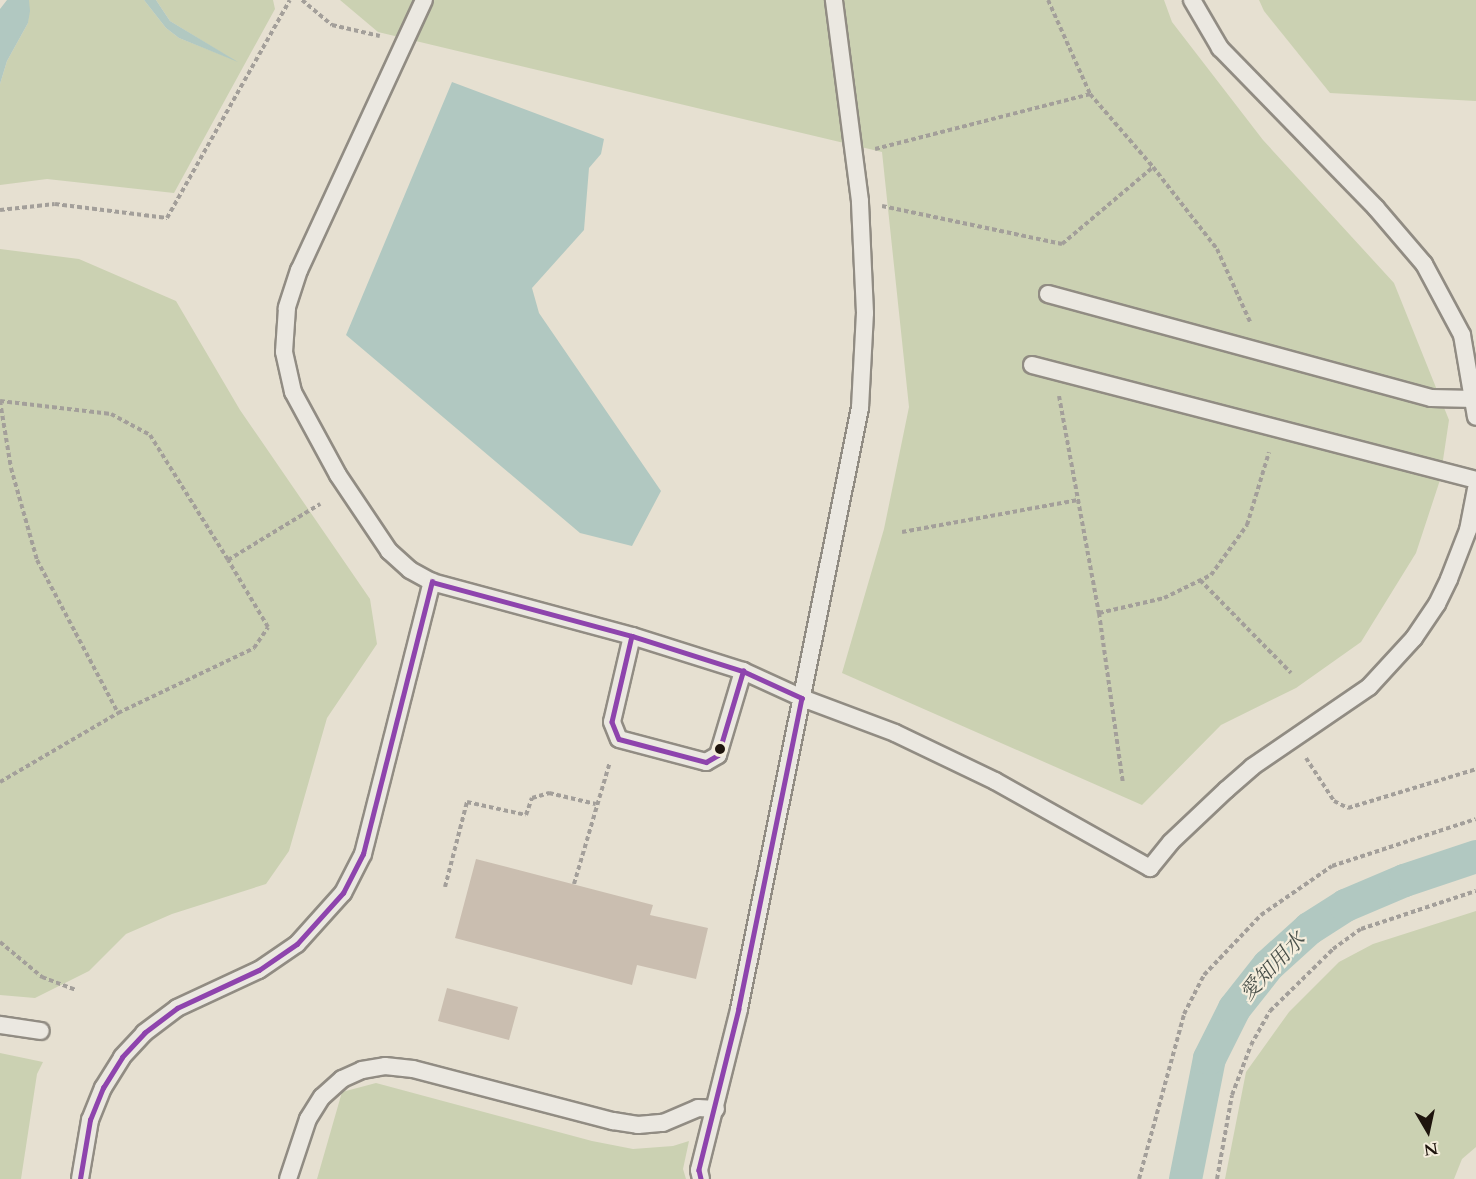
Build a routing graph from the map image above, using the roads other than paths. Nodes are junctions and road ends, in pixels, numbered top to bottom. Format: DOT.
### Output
graph roads {
  1 [pos="424,0"];
  2 [pos="834,0"];
  3 [pos="1192,0"];
  4 [pos="1048,294"];
  5 [pos="1032,365"];
  6 [pos="1474,399"];
  7 [pos="1476,417"];
  8 [pos="1476,480"];
  9 [pos="1476,489"];
  10 [pos="432,582"];
  11 [pos="632,636"];
  12 [pos="743,671"];
  13 [pos="802,698"];
  14 [pos="0,1025"];
  15 [pos="41,1031"];
  16 [pos="716,1109"];
  17 [pos="80,1179"];
  18 [pos="288,1179"];
  19 [pos="701,1179"];
  1 -- 10 [label="lane"];
  2 -- 13 [label="lane"];
  3 -- 6 [label="lane"];
  4 -- 6 [label="lane"];
  5 -- 8 [label="lane"];
  6 -- 7 [label="lane"];
  9 -- 13 [label="lane"];
  10 -- 11 [label="lane"];
  10 -- 17 [label="lane"];
  11 -- 12 [label="lane"];
  11 -- 12 [label="lane"];
  12 -- 13 [label="lane"];
  13 -- 16 [label="lane"];
  14 -- 15 [label="lane"];
  16 -- 18 [label="lane"];
  16 -- 19 [label="lane"];
}
